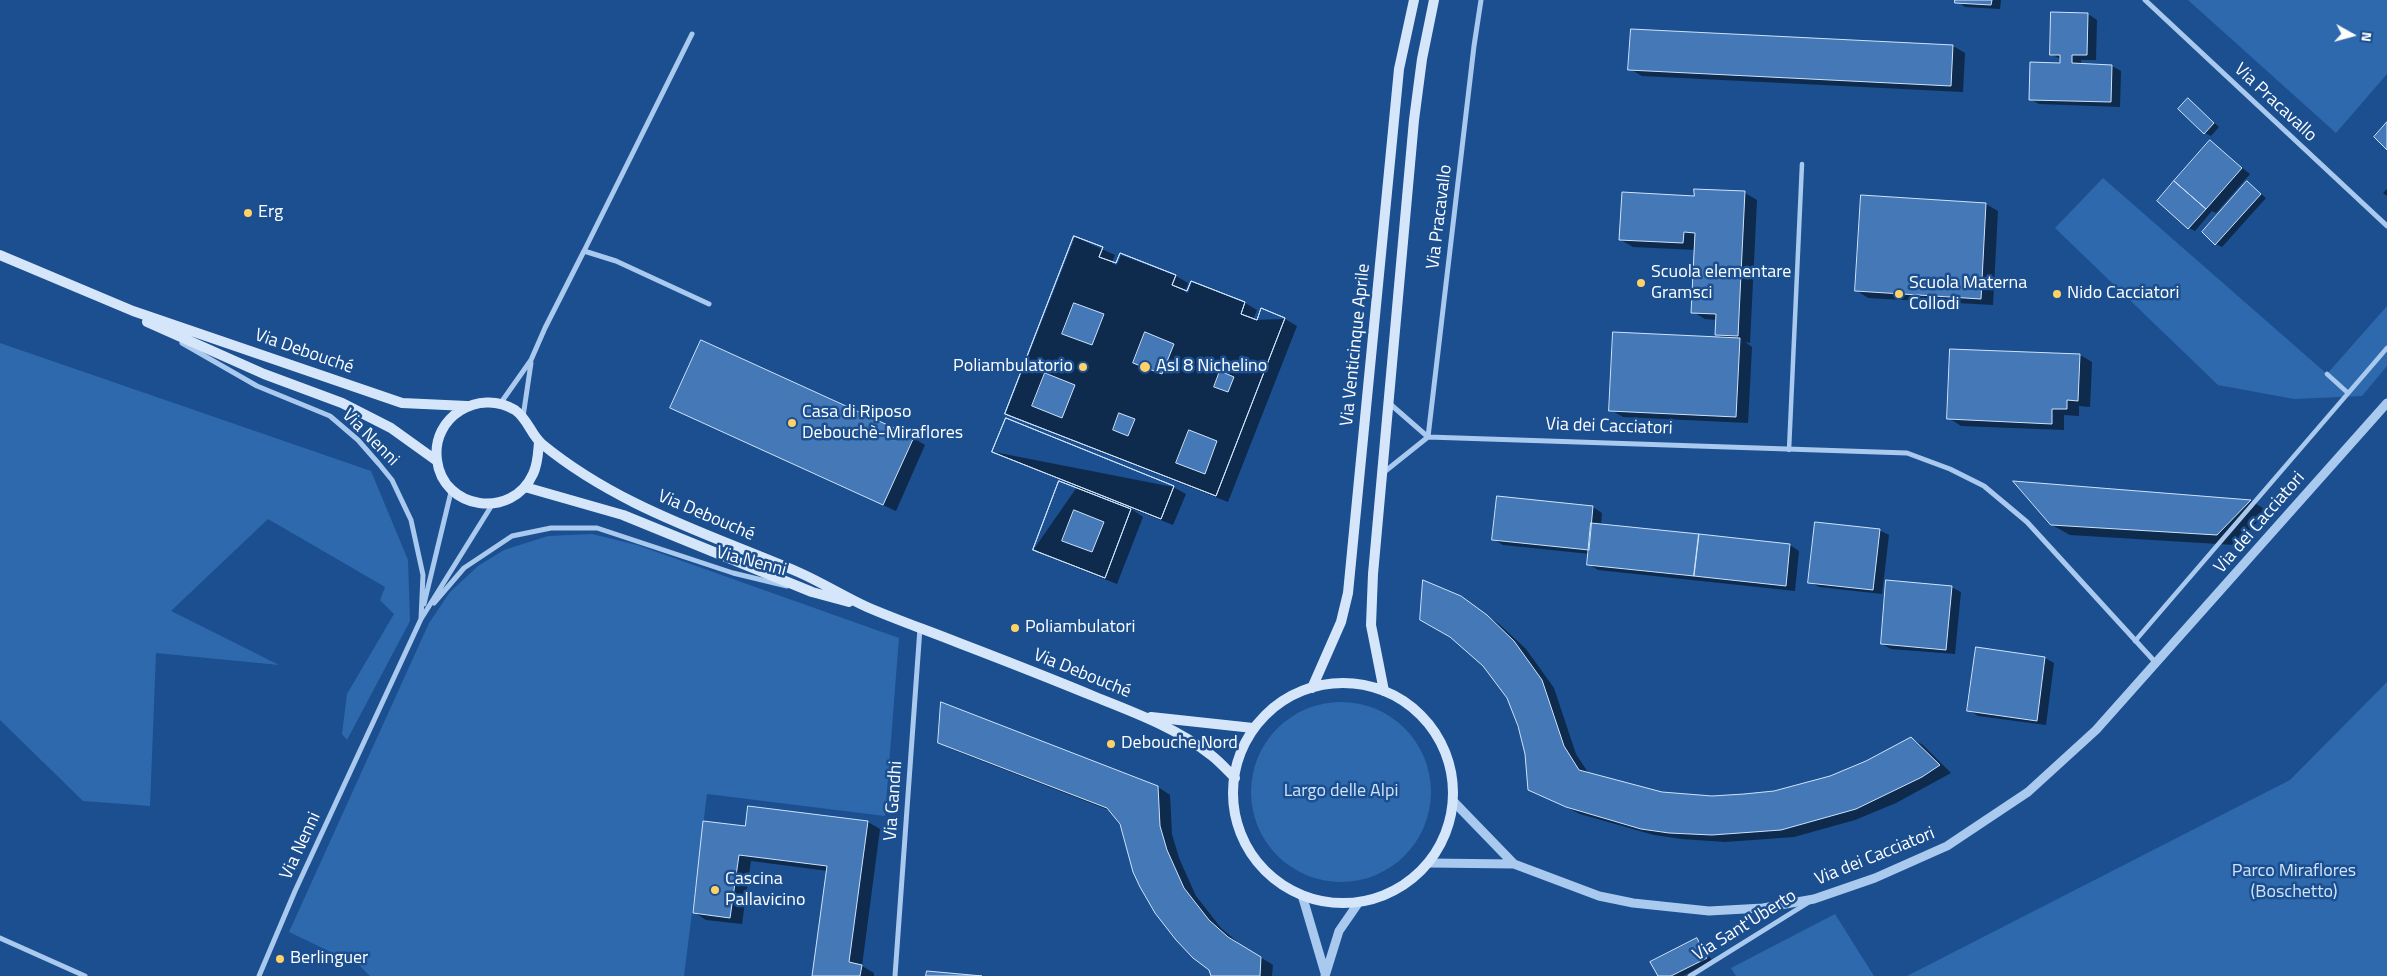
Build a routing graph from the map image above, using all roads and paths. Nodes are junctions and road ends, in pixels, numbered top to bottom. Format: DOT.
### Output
graph roads {
  1 [pos="1414,0"];
  2 [pos="1434,0"];
  3 [pos="1481,0"];
  4 [pos="2145,0"];
  5 [pos="692,34"];
  6 [pos="1802,164"];
  7 [pos="2387,226"];
  8 [pos="584,251"];
  9 [pos="0,255"];
  10 [pos="709,304"];
  11 [pos="133,311"];
  12 [pos="147,322"];
  13 [pos="2387,348"];
  14 [pos="531,360"];
  15 [pos="2327,374"];
  16 [pos="2348,393"];
  17 [pos="1388,402"];
  18 [pos="2387,403"];
  19 [pos="500,404"];
  20 [pos="468,406"];
  21 [pos="523,418"];
  22 [pos="1428,437"];
  23 [pos="539,442"];
  24 [pos="1789,450"];
  25 [pos="437,461"];
  26 [pos="1381,474"];
  27 [pos="525,487"];
  28 [pos="451,492"];
  29 [pos="492,505"];
  30 [pos="812,592"];
  31 [pos="867,607"];
  32 [pos="421,619"];
  33 [pos="920,628"];
  34 [pos="2135,641"];
  35 [pos="2156,663"];
  36 [pos="1312,688"];
  37 [pos="1384,691"];
  38 [pos="1145,717"];
  39 [pos="1253,728"];
  40 [pos="1235,778"];
  41 [pos="1453,801"];
  42 [pos="1429,863"];
  43 [pos="1514,864"];
  44 [pos="1302,895"];
  45 [pos="1814,899"];
  46 [pos="1358,902"];
  47 [pos="0,938"];
  48 [pos="1325,975"];
  49 [pos="85,976"];
  50 [pos="259,976"];
  51 [pos="895,976"];
  52 [pos="1690,976"];
  1 -- 36 [label="main road, Via Venticinque Aprile"];
  2 -- 17 [label="main road, Via Venticinque Aprile"];
  3 -- 22 [label="street, Via Pracavallo"];
  4 -- 7 [label="street, Via Pracavallo"];
  5 -- 8 [label="street"];
  6 -- 24 [label="street"];
  8 -- 10 [label="street"];
  8 -- 14 [label="street"];
  9 -- 11 [label="main road, Via Debouché"];
  11 -- 12 [label="main road, Via Debouché"];
  11 -- 20 [label="main road, Via Debouché"];
  12 -- 25 [label="main road, Via Debouché"];
  12 -- 32 [label="street, Via Nenni"];
  13 -- 16 [label="street"];
  14 -- 19 [label="street"];
  14 -- 21 [label="street"];
  15 -- 16 [label="street"];
  16 -- 34 [label="street"];
  17 -- 22 [label="street"];
  17 -- 26 [label="main road, Via Venticinque Aprile"];
  18 -- 35 [label="street, Via dei Cacciatori"];
  19 -- 20 [label="main road, Via Debouché"];
  19 -- 21 [label="main road, Via Debouché"];
  20 -- 25 [label="main road"];
  21 -- 23 [label="main road, Via Debouché"];
  22 -- 24 [label="street, Via dei Cacciatori"];
  22 -- 26 [label="street"];
  23 -- 27 [label="main road"];
  23 -- 31 [label="main road, Via Debouché"];
  24 -- 34 [label="street, Via dei Cacciatori"];
  25 -- 28 [label="main road"];
  26 -- 37 [label="main road, Via Venticinque Aprile"];
  27 -- 29 [label="main road"];
  27 -- 30 [label="main road, Via Debouché"];
  28 -- 29 [label="main road"];
  28 -- 32 [label="street, Via Nenni"];
  29 -- 32 [label="street, Via Nenni"];
  30 -- 31 [label="main road, Via Debouché"];
  30 -- 32 [label="street, Via Nenni"];
  31 -- 33 [label="main road, Via Debouché"];
  32 -- 50 [label="street, Via Nenni"];
  33 -- 38 [label="main road, Via Debouché"];
  33 -- 51 [label="street, Via Gandhi"];
  34 -- 35 [label="street, Via dei Cacciatori"];
  35 -- 45 [label="street, Via dei Cacciatori"];
  36 -- 37 [label="main road"];
  36 -- 39 [label="main road"];
  37 -- 41 [label="main road"];
  38 -- 39 [label="main road, Via Debouché"];
  38 -- 40 [label="main road, Via Debouché"];
  39 -- 40 [label="main road"];
  40 -- 44 [label="main road"];
  41 -- 42 [label="main road"];
  41 -- 43 [label="street, Via dei Cacciatori"];
  42 -- 43 [label="street, Via dei Cacciatori"];
  42 -- 46 [label="main road"];
  43 -- 45 [label="street, Via dei Cacciatori"];
  44 -- 46 [label="main road"];
  44 -- 48 [label="street"];
  45 -- 52 [label="street, Via Sant'Uberto"];
  46 -- 48 [label="street"];
  47 -- 49 [label="street"];
}
